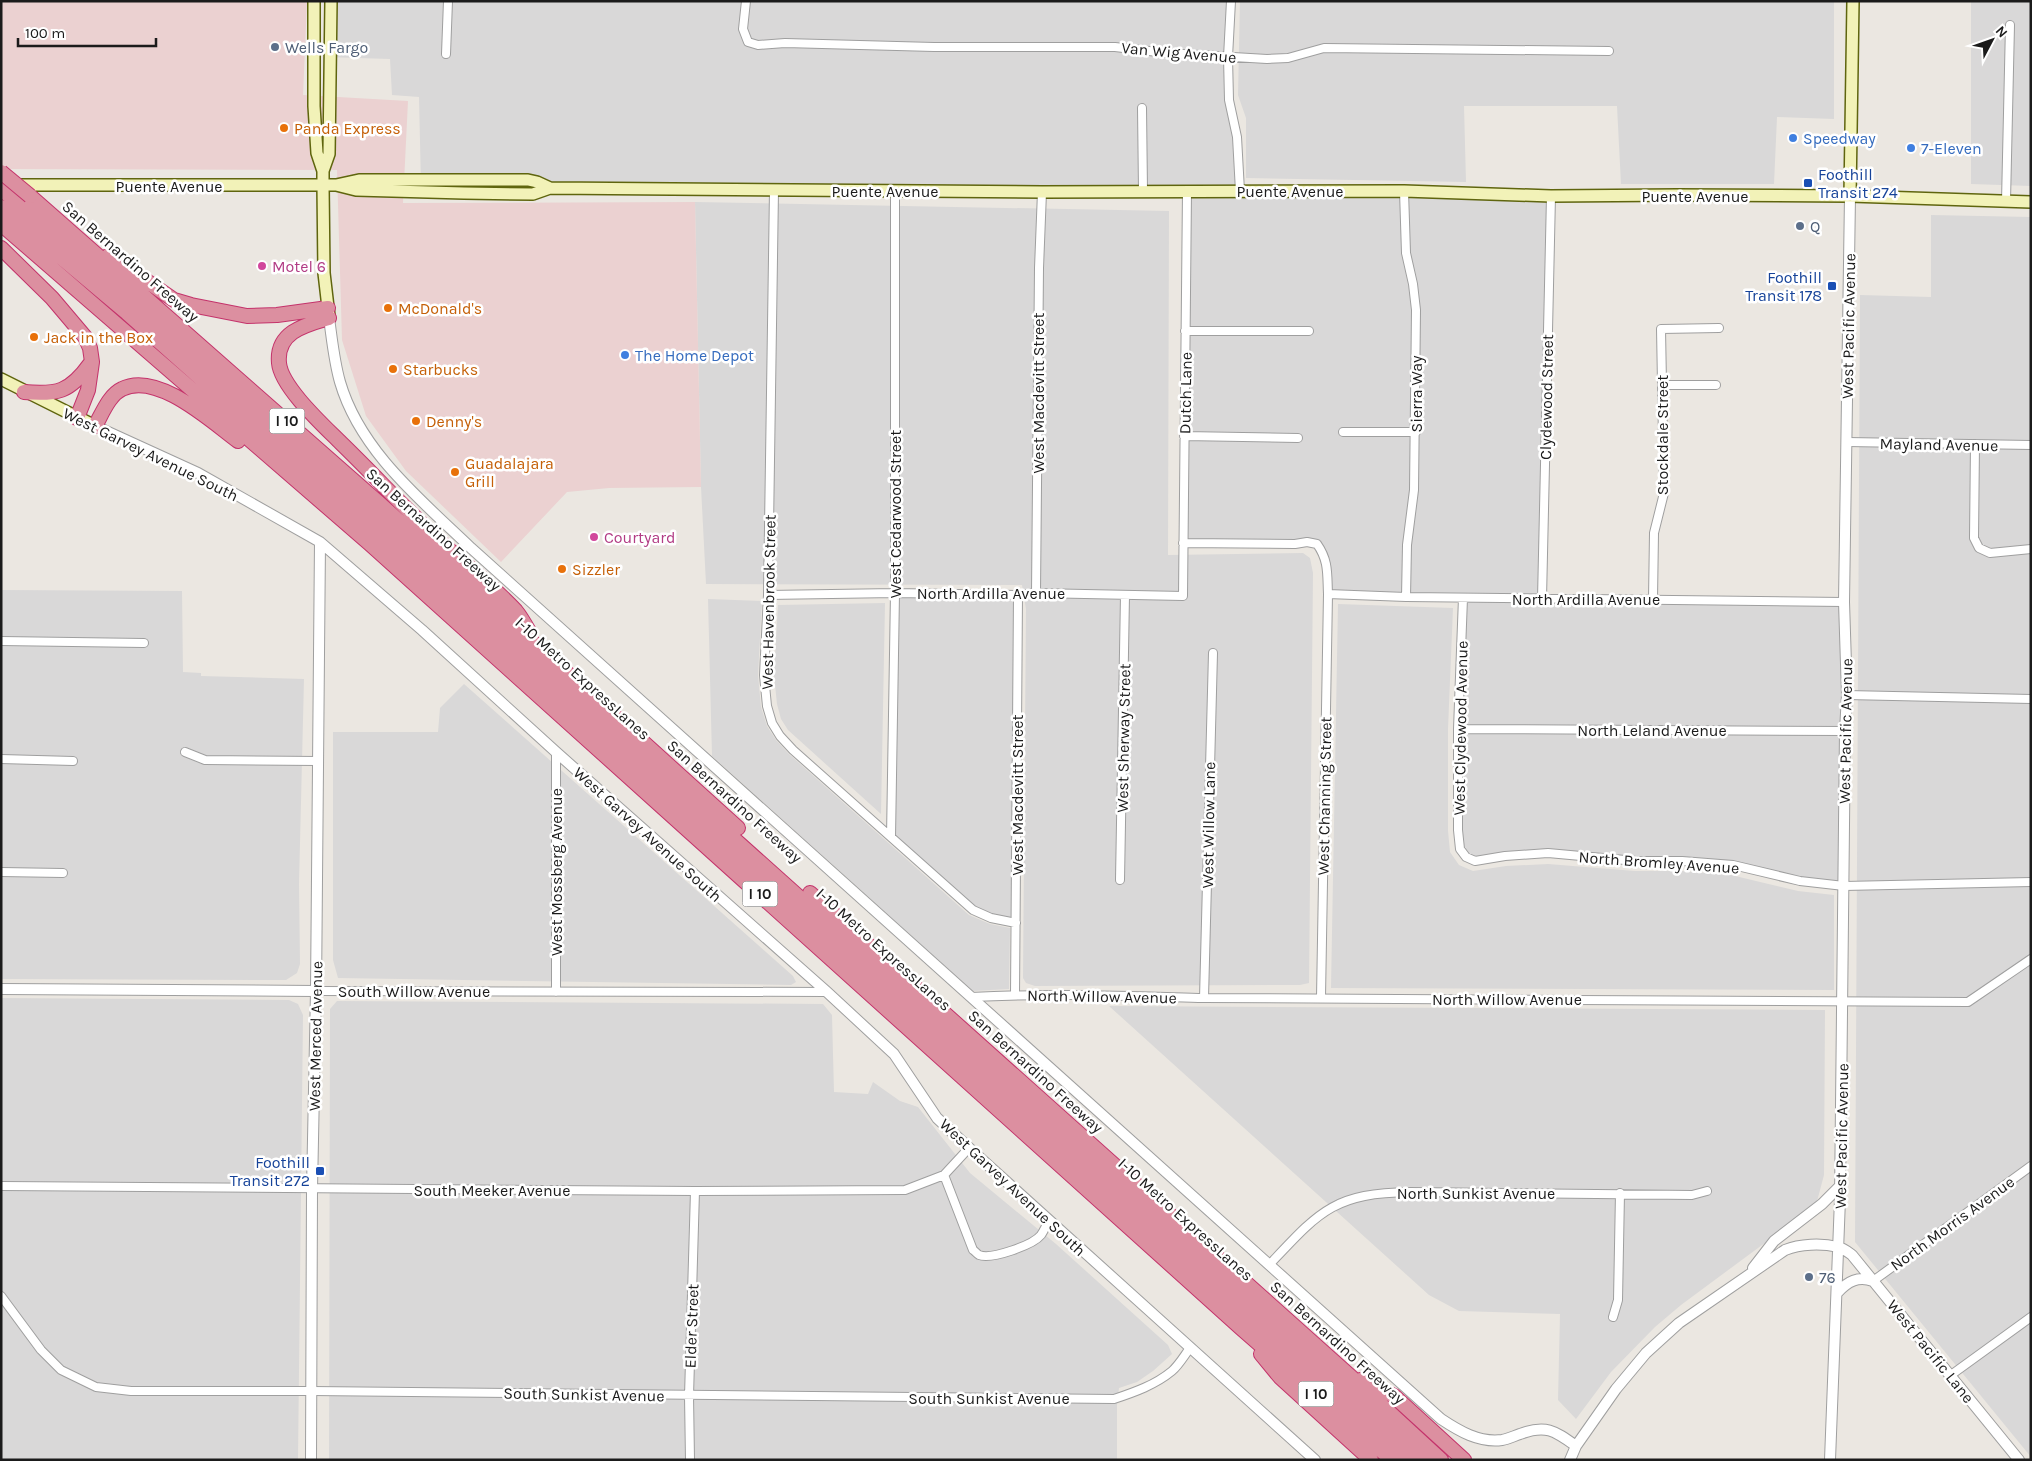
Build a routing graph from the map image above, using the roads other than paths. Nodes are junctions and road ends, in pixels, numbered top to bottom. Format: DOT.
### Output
graph roads {
  1 [pos="314,1"];
  2 [pos="331,1"];
  3 [pos="448,1"];
  4 [pos="746,1"];
  5 [pos="1231,1"];
  6 [pos="1853,1"];
  7 [pos="2010,25"];
  8 [pos="1609,51"];
  9 [pos="446,54"];
  10 [pos="1228,57"];
  11 [pos="1142,108"];
  12 [pos="323,171"];
  13 [pos="1,172"];
  14 [pos="323,185"];
  15 [pos="774,190"];
  16 [pos="895,190"];
  17 [pos="1240,190"];
  18 [pos="1143,191"];
  19 [pos="1187,191"];
  20 [pos="1404,191"];
  21 [pos="1042,192"];
  22 [pos="4,194"];
  23 [pos="30,196"];
  24 [pos="1551,196"];
  25 [pos="1850,196"];
  26 [pos="2006,202"];
  27 [pos="2031,202"];
  28 [pos="1,224"];
  29 [pos="1,248"];
  30 [pos="329,313"];
  31 [pos="1719,328"];
  32 [pos="1185,331"];
  33 [pos="1309,331"];
  34 [pos="92,362"];
  35 [pos="1,379"];
  36 [pos="1663,385"];
  37 [pos="1716,385"];
  38 [pos="24,392"];
  39 [pos="77,418"];
  40 [pos="95,426"];
  41 [pos="1343,432"];
  42 [pos="1416,432"];
  43 [pos="1184,436"];
  44 [pos="1298,438"];
  45 [pos="1847,442"];
  46 [pos="1975,444"];
  47 [pos="2031,445"];
  48 [pos="328,508"];
  49 [pos="320,542"];
  50 [pos="1183,544"];
  51 [pos="2031,550"];
  52 [pos="895,593"];
  53 [pos="1036,593"];
  54 [pos="1328,594"];
  55 [pos="768,595"];
  56 [pos="1018,595"];
  57 [pos="1125,595"];
  58 [pos="1183,596"];
  59 [pos="1406,597"];
  60 [pos="1463,598"];
  61 [pos="1542,599"];
  62 [pos="1653,599"];
  63 [pos="1844,602"];
  64 [pos="1,641"];
  65 [pos="144,643"];
  66 [pos="541,650"];
  67 [pos="1213,654"];
  68 [pos="1847,696"];
  69 [pos="2031,699"];
  70 [pos="1458,729"];
  71 [pos="1845,731"];
  72 [pos="185,752"];
  73 [pos="556,752"];
  74 [pos="1,759"];
  75 [pos="73,761"];
  76 [pos="318,761"];
  77 [pos="890,837"];
  78 [pos="1466,857"];
  79 [pos="1,872"];
  80 [pos="63,873"];
  81 [pos="1120,880"];
  82 [pos="2031,882"];
  83 [pos="1844,886"];
  84 [pos="1016,923"];
  85 [pos="2031,959"];
  86 [pos="1,989"];
  87 [pos="316,991"];
  88 [pos="556,992"];
  89 [pos="827,992"];
  90 [pos="1015,995"];
  91 [pos="971,997"];
  92 [pos="1320,997"];
  93 [pos="1204,998"];
  94 [pos="1844,1001"];
  95 [pos="969,1148"];
  96 [pos="2031,1166"];
  97 [pos="944,1175"];
  98 [pos="1841,1185"];
  99 [pos="1,1186"];
  100 [pos="312,1189"];
  101 [pos="1707,1191"];
  102 [pos="695,1192"];
  103 [pos="1620,1193"];
  104 [pos="1048,1221"];
  105 [pos="1839,1247"];
  106 [pos="1269,1265"];
  107 [pos="1750,1273"];
  108 [pos="1873,1281"];
  109 [pos="1837,1293"];
  110 [pos="1,1296"];
  111 [pos="1613,1317"];
  112 [pos="2031,1317"];
  113 [pos="1241,1328"];
  114 [pos="1190,1348"];
  115 [pos="1951,1375"];
  116 [pos="1350,1376"];
  117 [pos="312,1391"];
  118 [pos="689,1396"];
  119 [pos="1576,1446"];
  120 [pos="311,1460"];
  121 [pos="690,1460"];
  122 [pos="1315,1460"];
  123 [pos="1371,1460"];
  124 [pos="1392,1460"];
  125 [pos="1408,1460"];
  126 [pos="1427,1460"];
  127 [pos="1441,1460"];
  128 [pos="1464,1460"];
  129 [pos="1570,1460"];
  130 [pos="1830,1460"];
  131 [pos="2019,1460"];
  1 -- 12 [label="main road"];
  2 -- 12 [label="main road"];
  3 -- 9 [label="street"];
  4 -- 10 [label="street, Van Wig Avenue"];
  5 -- 10 [label="street"];
  6 -- 25 [label="main road, West Pacific Avenue"];
  7 -- 26 [label="street"];
  8 -- 10 [label="street, Van Wig Avenue"];
  10 -- 17 [label="street"];
  11 -- 18 [label="street"];
  12 -- 14 [label="main road"];
  13 -- 23 [label="highway, San Bernardino Freeway / I 10, bridge"];
  14 -- 15 [label="main road, Puente Avenue"];
  14 -- 22 [label="main road, Puente Avenue"];
  14 -- 30 [label="main road"];
  15 -- 16 [label="main road, Puente Avenue"];
  15 -- 55 [label="street, West Havenbrook Street"];
  16 -- 21 [label="main road, Puente Avenue"];
  16 -- 52 [label="street, West Cedarwood Street"];
  17 -- 19 [label="main road, Puente Avenue"];
  17 -- 20 [label="main road, Puente Avenue"];
  18 -- 19 [label="main road, Puente Avenue"];
  18 -- 21 [label="main road, Puente Avenue"];
  19 -- 32 [label="street, Dutch Lane"];
  20 -- 24 [label="main road, Puente Avenue"];
  20 -- 42 [label="street, Sierra Way"];
  21 -- 53 [label="street, West Macdevitt Street"];
  22 -- 125 [label="highway, I-10 Metro ExpressLanes"];
  22 -- 126 [label="highway, I-10 Metro ExpressLanes"];
  23 -- 30 [label="highway"];
  23 -- 66 [label="highway, San Bernardino Freeway / I 10"];
  24 -- 25 [label="main road, Puente Avenue"];
  24 -- 61 [label="street, Clydewood Street"];
  25 -- 26 [label="main road, Puente Avenue"];
  25 -- 45 [label="street, West Pacific Avenue"];
  26 -- 27 [label="main road, Puente Avenue"];
  28 -- 48 [label="highway, I 10"];
  29 -- 34 [label="highway"];
  30 -- 66 [label="highway"];
  30 -- 91 [label="street"];
  31 -- 36 [label="street, Stockdale Street"];
  32 -- 33 [label="street"];
  32 -- 43 [label="street, Dutch Lane"];
  34 -- 38 [label="highway"];
  34 -- 39 [label="highway"];
  35 -- 38 [label="main road, West Garvey Avenue South"];
  36 -- 37 [label="street"];
  36 -- 62 [label="street, Stockdale Street"];
  38 -- 39 [label="main road, West Garvey Avenue South"];
  39 -- 40 [label="main road, West Garvey Avenue South"];
  40 -- 48 [label="highway"];
  40 -- 49 [label="street, West Garvey Avenue South"];
  41 -- 42 [label="street"];
  42 -- 59 [label="street, Sierra Way"];
  43 -- 44 [label="street"];
  43 -- 50 [label="street, Dutch Lane"];
  45 -- 46 [label="street, Mayland Avenue"];
  45 -- 63 [label="street, West Pacific Avenue"];
  46 -- 47 [label="street, Mayland Avenue"];
  46 -- 51 [label="street"];
  48 -- 113 [label="highway, I 10"];
  49 -- 73 [label="street, West Garvey Avenue South"];
  49 -- 76 [label="street, West Merced Avenue"];
  50 -- 54 [label="street, West Channing Street"];
  50 -- 58 [label="street, Dutch Lane"];
  52 -- 55 [label="street, North Ardilla Avenue"];
  52 -- 56 [label="street, North Ardilla Avenue"];
  52 -- 77 [label="street, West Cedarwood Street"];
  53 -- 56 [label="street, North Ardilla Avenue"];
  53 -- 57 [label="street, North Ardilla Avenue"];
  54 -- 59 [label="street, North Ardilla Avenue"];
  54 -- 92 [label="street, West Channing Street"];
  55 -- 77 [label="street, West Havenbrook Street"];
  56 -- 84 [label="street, West Macdevitt Street"];
  57 -- 58 [label="street, North Ardilla Avenue"];
  57 -- 81 [label="street, West Sherway Street"];
  59 -- 60 [label="street, North Ardilla Avenue"];
  60 -- 61 [label="street, North Ardilla Avenue"];
  60 -- 70 [label="street, West Clydewood Avenue"];
  61 -- 62 [label="street, North Ardilla Avenue"];
  62 -- 63 [label="street, North Ardilla Avenue"];
  63 -- 68 [label="street, West Pacific Avenue"];
  64 -- 65 [label="street"];
  66 -- 116 [label="highway, San Bernardino Freeway / I 10"];
  67 -- 93 [label="street, West Willow Lane"];
  68 -- 69 [label="street"];
  68 -- 71 [label="street, West Pacific Avenue"];
  70 -- 71 [label="street, North Leland Avenue"];
  70 -- 78 [label="street, West Clydewood Avenue"];
  71 -- 83 [label="street, West Pacific Avenue"];
  72 -- 76 [label="street"];
  73 -- 88 [label="street, West Mossberg Avenue"];
  73 -- 89 [label="street, West Garvey Avenue South"];
  74 -- 75 [label="street"];
  76 -- 87 [label="street, West Merced Avenue"];
  77 -- 84 [label="street, West Havenbrook Street"];
  78 -- 83 [label="street, North Bromley Avenue"];
  79 -- 80 [label="street"];
  82 -- 83 [label="street, North Bromley Avenue"];
  83 -- 94 [label="street, West Pacific Avenue"];
  84 -- 90 [label="street, West Macdevitt Street"];
  85 -- 94 [label="street, North Willow Avenue"];
  86 -- 87 [label="street, South Willow Avenue"];
  87 -- 88 [label="street, South Willow Avenue"];
  87 -- 100 [label="street, West Merced Avenue"];
  88 -- 89 [label="street, South Willow Avenue"];
  89 -- 95 [label="street, West Garvey Avenue South"];
  90 -- 91 [label="street, North Willow Avenue"];
  90 -- 93 [label="street, North Willow Avenue"];
  91 -- 106 [label="street"];
  92 -- 93 [label="street, North Willow Avenue"];
  92 -- 94 [label="street, North Willow Avenue"];
  94 -- 98 [label="street, West Pacific Avenue"];
  95 -- 97 [label="street, South Meeker Avenue"];
  95 -- 104 [label="street, West Garvey Avenue South"];
  96 -- 108 [label="street, North Morris Avenue"];
  97 -- 102 [label="street, South Meeker Avenue"];
  97 -- 104 [label="street"];
  98 -- 105 [label="street, West Pacific Avenue"];
  98 -- 107 [label="street"];
  99 -- 100 [label="street, South Meeker Avenue"];
  100 -- 102 [label="street, South Meeker Avenue"];
  100 -- 117 [label="street, West Merced Avenue"];
  101 -- 103 [label="street, North Sunkist Avenue"];
  102 -- 118 [label="street, Elder Street"];
  103 -- 106 [label="street, North Sunkist Avenue"];
  103 -- 111 [label="street"];
  104 -- 114 [label="street, West Garvey Avenue South"];
  105 -- 107 [label="street"];
  105 -- 108 [label="street, West Pacific Lane"];
  105 -- 109 [label="street, West Pacific Avenue"];
  106 -- 119 [label="street"];
  107 -- 119 [label="street"];
  108 -- 109 [label="street"];
  108 -- 115 [label="street, West Pacific Lane"];
  109 -- 130 [label="street, West Pacific Avenue"];
  110 -- 117 [label="street, South Sunkist Avenue"];
  112 -- 115 [label="street"];
  113 -- 123 [label="highway"];
  113 -- 124 [label="highway, I 10"];
  114 -- 118 [label="street, South Sunkist Avenue"];
  114 -- 122 [label="street, West Garvey Avenue South"];
  115 -- 131 [label="street, West Pacific Lane"];
  116 -- 127 [label="highway, San Bernardino Freeway / I 10"];
  116 -- 128 [label="highway"];
  117 -- 118 [label="street, South Sunkist Avenue"];
  117 -- 120 [label="street, West Merced Avenue"];
  118 -- 121 [label="street, Elder Street"];
  119 -- 129 [label="street"];
}
